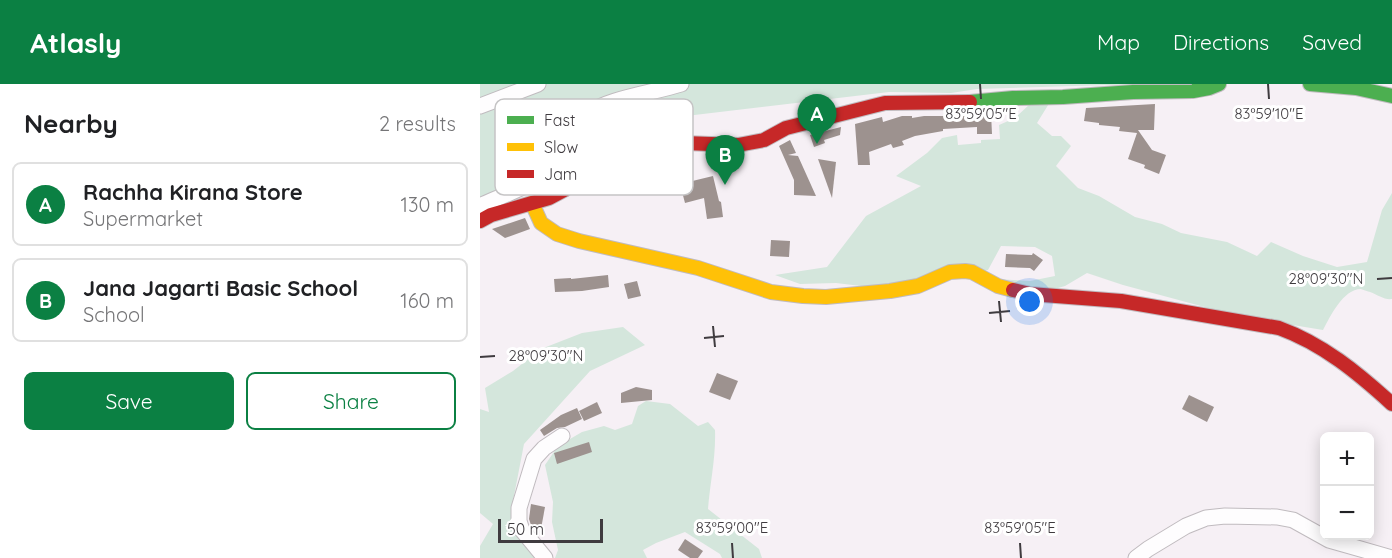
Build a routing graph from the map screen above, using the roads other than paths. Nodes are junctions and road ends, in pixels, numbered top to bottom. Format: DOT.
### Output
graph roads {
  1 [pos="538,84"];
  2 [pos="681,84"];
  3 [pos="1219,84"];
  4 [pos="1310,84"];
  5 [pos="1392,96"];
  6 [pos="498,99"];
  7 [pos="624,99"];
  8 [pos="495,100"];
  9 [pos="480,106"];
  10 [pos="693,143"];
  11 [pos="504,195"];
  12 [pos="555,195"];
  13 [pos="532,202"];
  14 [pos="480,206"];
  15 [pos="480,220"];
  16 [pos="1392,404"];
  17 [pos="562,436"];
  18 [pos="545,558"];
  19 [pos="1136,558"];
  20 [pos="1392,558"];
  1 -- 6 [label="street"];
  2 -- 7 [label="street"];
  3 -- 10 [label="street"];
  4 -- 5 [label="street"];
  8 -- 9 [label="street"];
  11 -- 14 [label="street"];
  12 -- 13 [label="street"];
  13 -- 15 [label="street"];
  13 -- 16 [label="street"];
  17 -- 18 [label="street"];
  19 -- 20 [label="street"];
}
